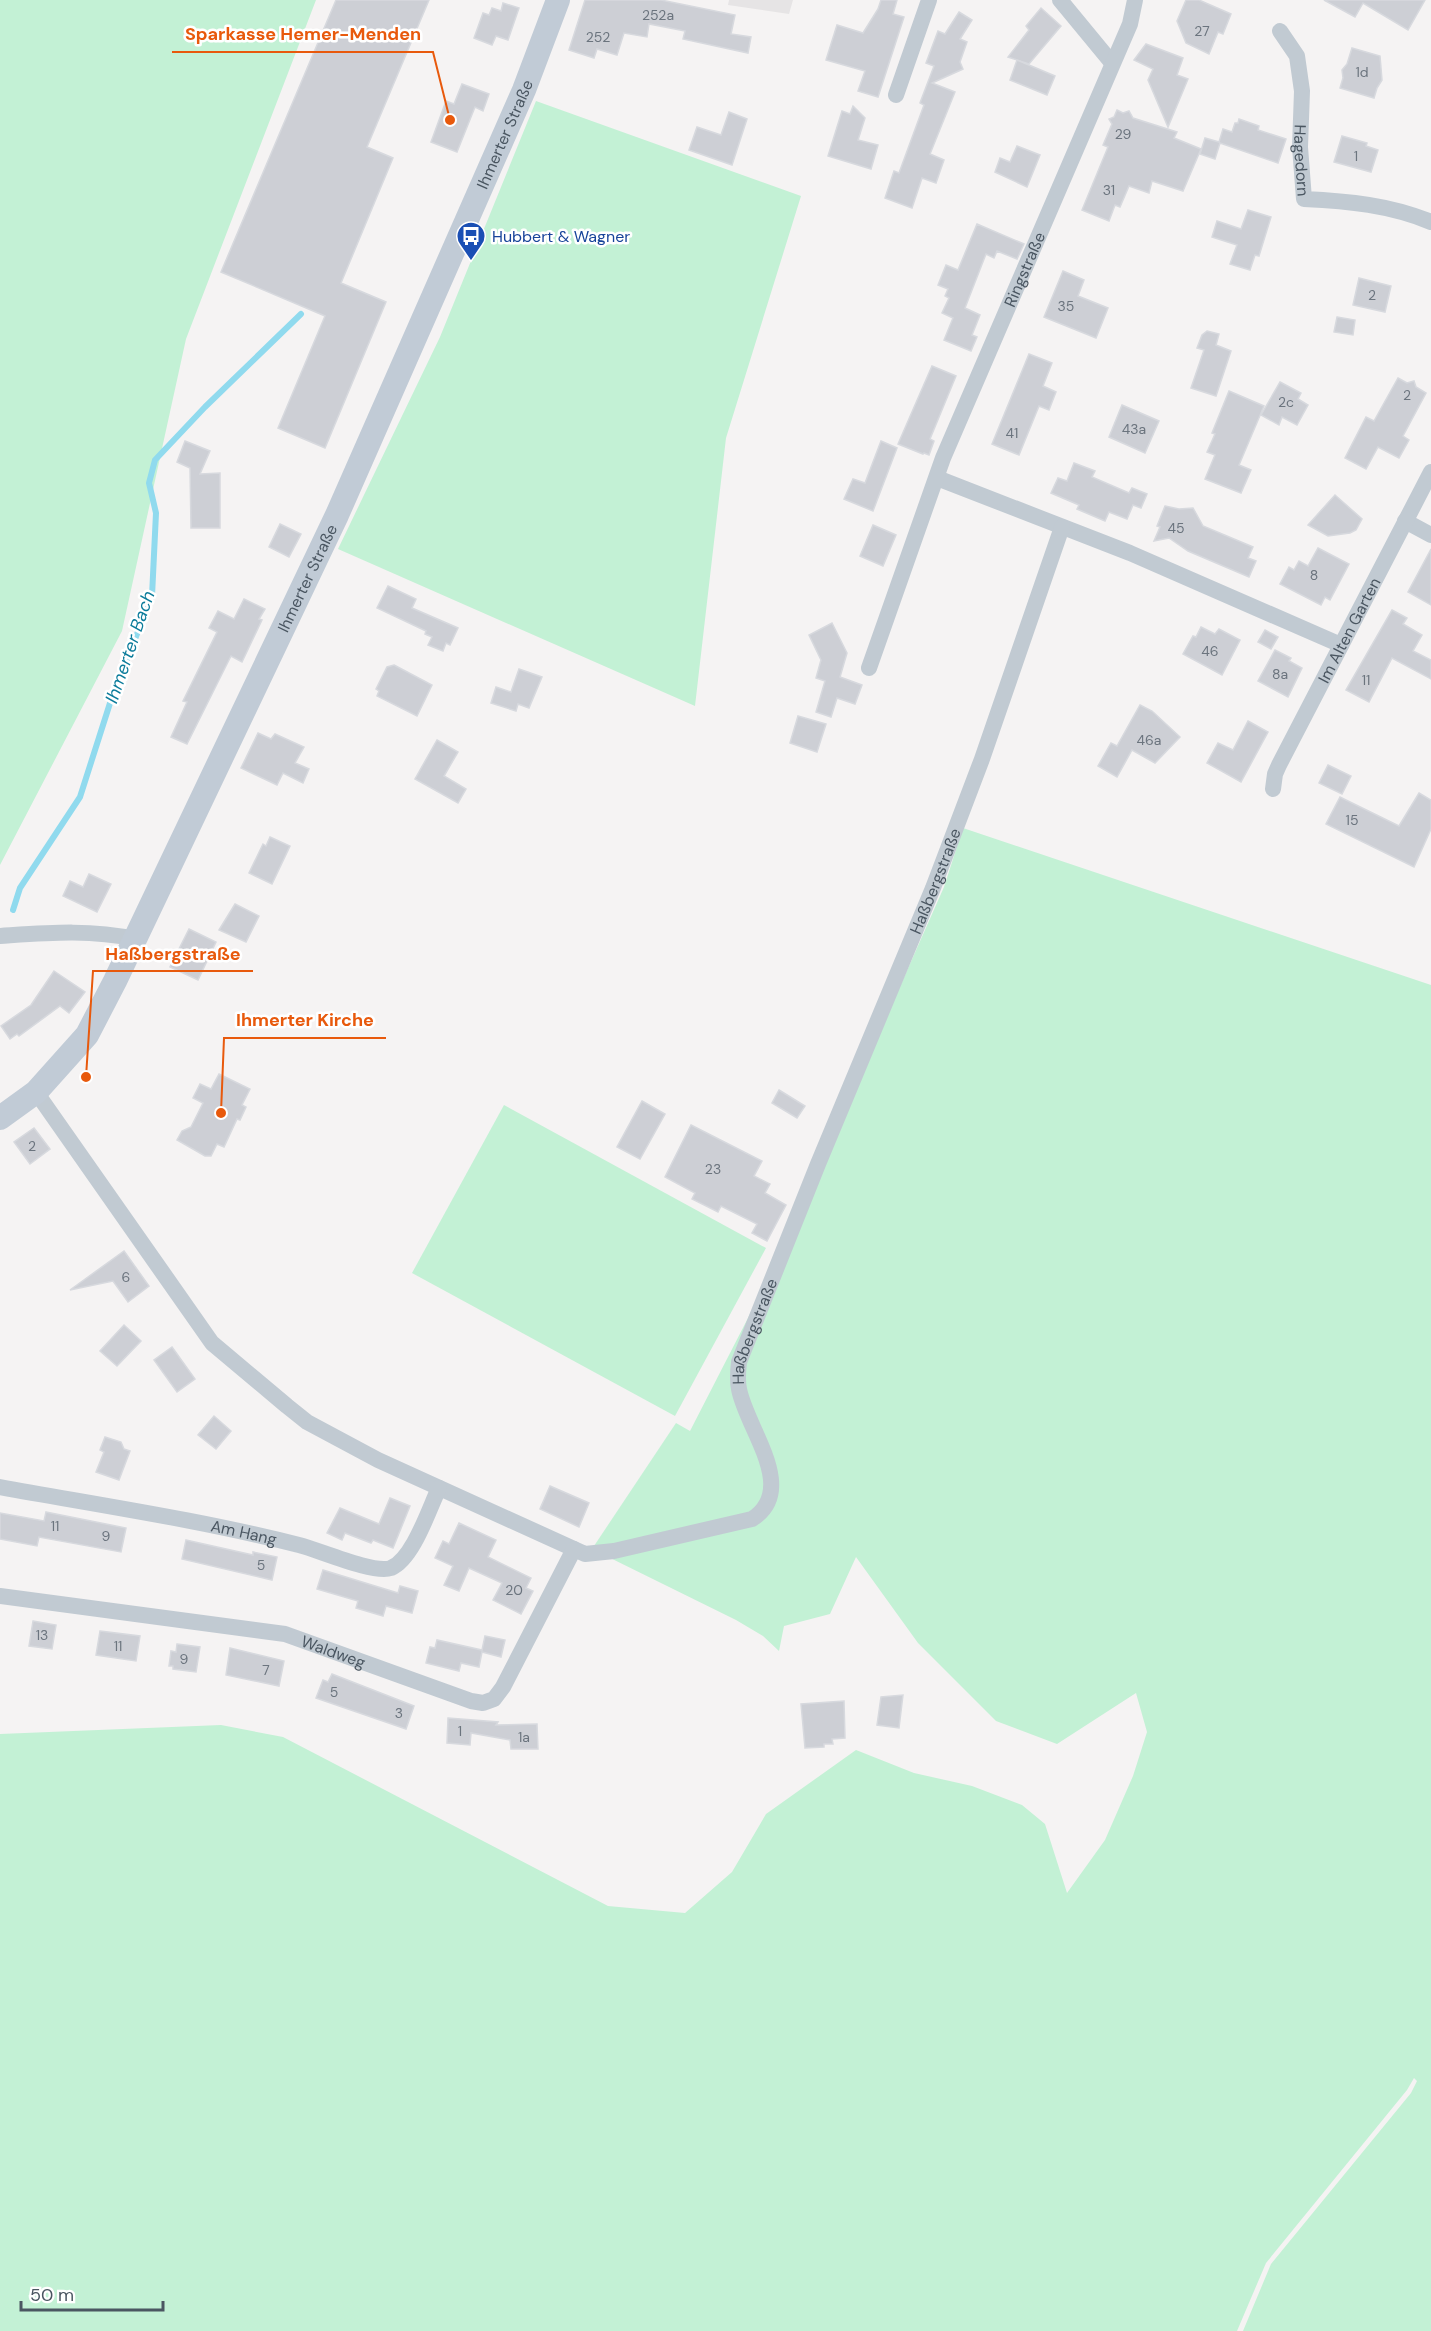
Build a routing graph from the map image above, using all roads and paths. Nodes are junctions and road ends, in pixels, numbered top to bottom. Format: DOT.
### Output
graph roads {
  1 [pos="558,0"];
  2 [pos="929,0"];
  3 [pos="1060,0"];
  4 [pos="1135,0"];
  5 [pos="1280,31"];
  6 [pos="1112,63"];
  7 [pos="896,95"];
  8 [pos="1431,222"];
  9 [pos="1431,472"];
  10 [pos="936,478"];
  11 [pos="1405,521"];
  12 [pos="1062,527"];
  13 [pos="1431,536"];
  14 [pos="1341,645"];
  15 [pos="869,668"];
  16 [pos="1273,789"];
  17 [pos="0,936"];
  18 [pos="135,939"];
  19 [pos="36,1092"];
  20 [pos="0,1118"];
  21 [pos="0,1487"];
  22 [pos="439,1488"];
  23 [pos="574,1549"];
  24 [pos="0,1596"];
  1 -- 18 [label="main road, Ihmerter Straße"];
  2 -- 7 [label="street"];
  3 -- 6 [label="street"];
  4 -- 6 [label="street, Ringstraße"];
  5 -- 8 [label="street, Hagedorn"];
  6 -- 10 [label="street, Ringstraße"];
  9 -- 11 [label="street, Im Alten Garten"];
  10 -- 12 [label="street"];
  10 -- 15 [label="street, Ringstraße"];
  11 -- 13 [label="street"];
  11 -- 14 [label="street, Im Alten Garten"];
  12 -- 14 [label="street"];
  12 -- 23 [label="street, Haßbergstraße"];
  14 -- 16 [label="street, Im Alten Garten"];
  17 -- 18 [label="street"];
  18 -- 19 [label="main road, Ihmerter Straße"];
  19 -- 20 [label="main road, Ihmerter Straße"];
  19 -- 22 [label="street, Haßbergstraße"];
  21 -- 22 [label="street, Am Hang"];
  22 -- 23 [label="street, Haßbergstraße"];
  23 -- 24 [label="street, Waldweg"];
}
